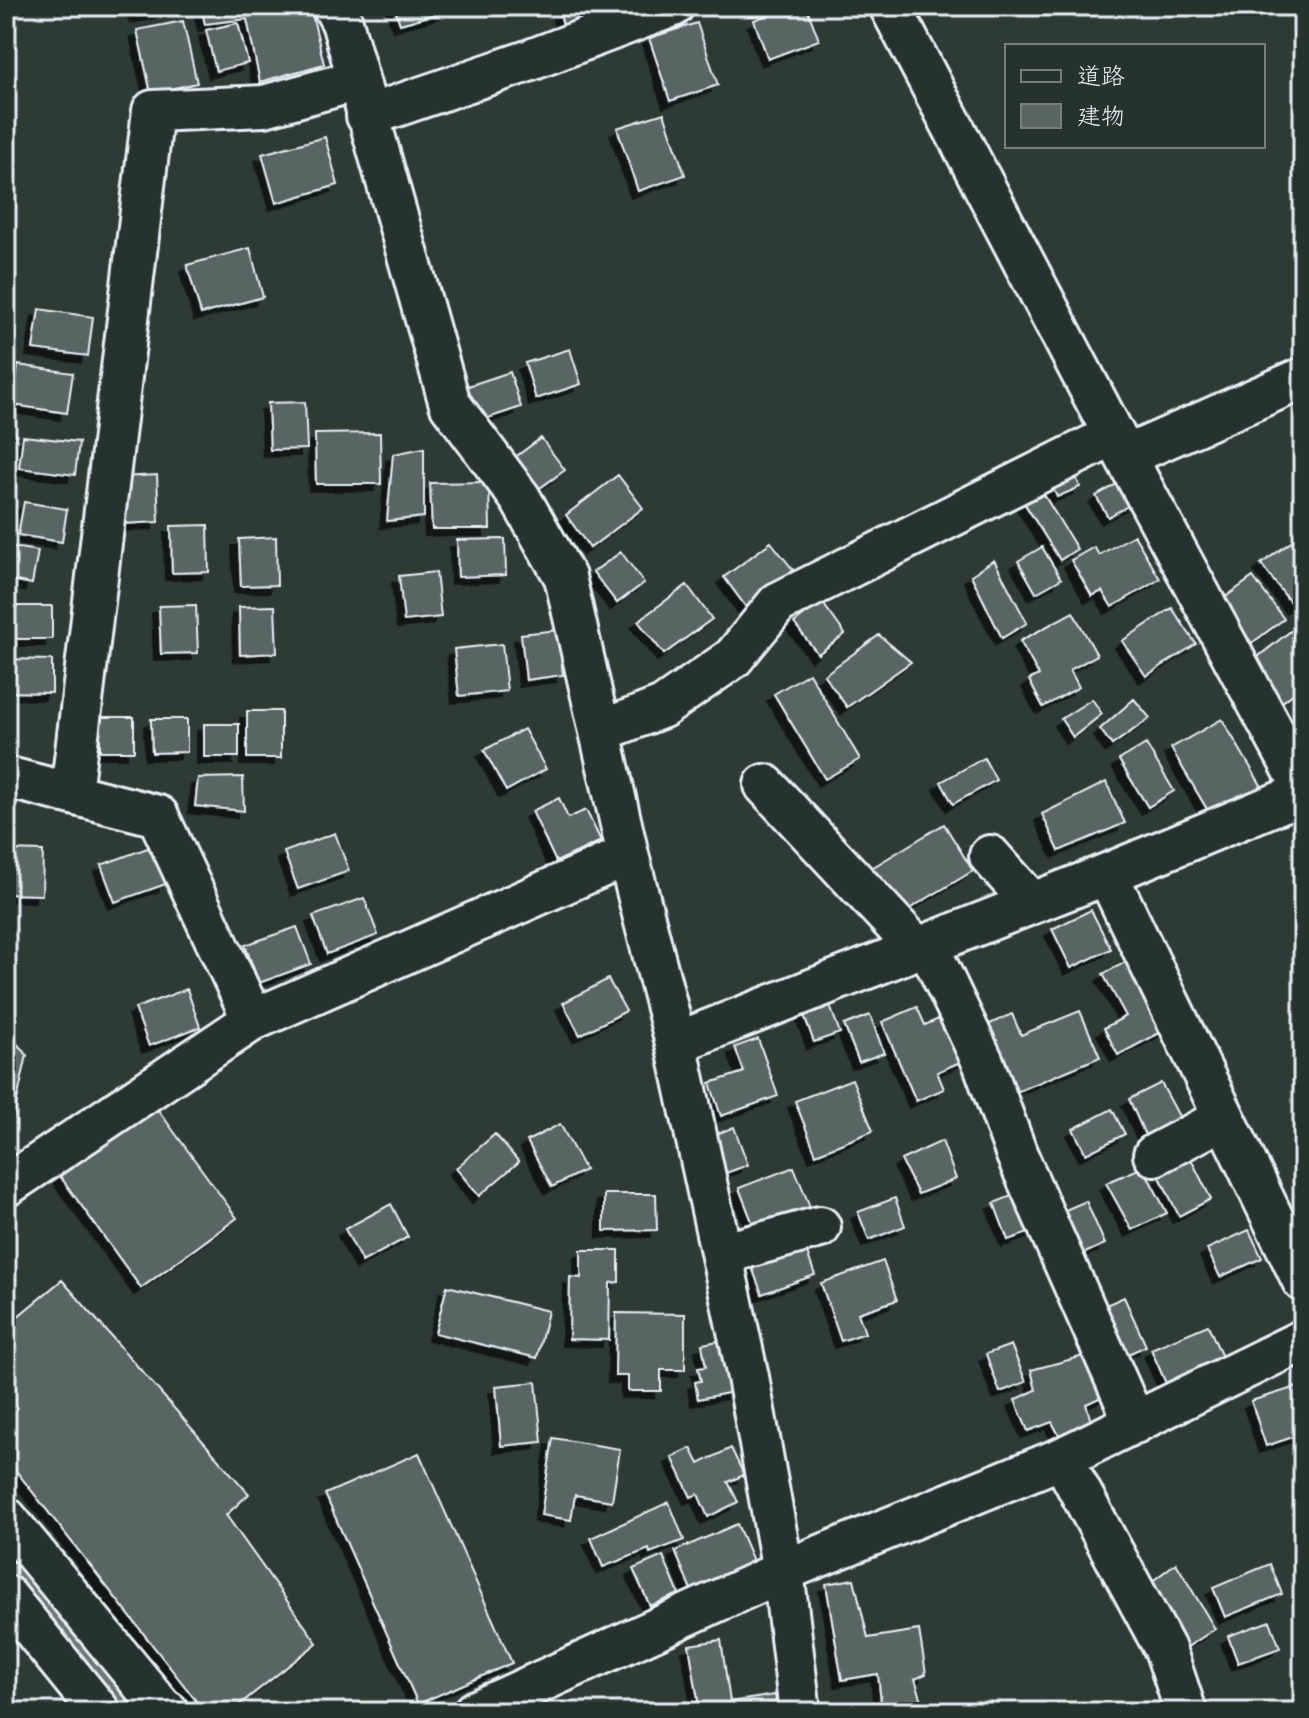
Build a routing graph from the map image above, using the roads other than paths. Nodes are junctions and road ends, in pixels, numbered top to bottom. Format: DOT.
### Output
graph roads {
  1 [pos="333,6"];
  2 [pos="673,6"];
  3 [pos="890,6"];
  4 [pos="363,98"];
  5 [pos="1303,378"];
  6 [pos="1120,445"];
  7 [pos="601,731"];
  8 [pos="6,777"];
  9 [pos="765,785"];
  10 [pos="1303,787"];
  11 [pos="71,793"];
  12 [pos="1303,793"];
  13 [pos="628,855"];
  14 [pos="990,856"];
  15 [pos="1107,874"];
  16 [pos="1032,903"];
  17 [pos="922,946"];
  18 [pos="253,1020"];
  19 [pos="676,1043"];
  20 [pos="1224,1118"];
  21 [pos="1154,1155"];
  22 [pos="6,1186"];
  23 [pos="820,1227"];
  24 [pos="722,1254"];
  25 [pos="1303,1281"];
  26 [pos="1303,1340"];
  27 [pos="1135,1423"];
  28 [pos="1062,1458"];
  29 [pos="6,1518"];
  30 [pos="783,1571"];
  31 [pos="6,1596"];
  32 [pos="100,1712"];
  33 [pos="168,1712"];
  34 [pos="474,1712"];
  35 [pos="800,1712"];
  36 [pos="1186,1712"];
  1 -- 4 [label="street"];
  2 -- 4 [label="street"];
  3 -- 6 [label="street"];
  4 -- 7 [label="street"];
  4 -- 11 [label="street"];
  5 -- 6 [label="street"];
  6 -- 7 [label="street"];
  6 -- 10 [label="street"];
  7 -- 13 [label="street"];
  8 -- 11 [label="street"];
  9 -- 17 [label="street"];
  11 -- 18 [label="street"];
  12 -- 15 [label="street"];
  13 -- 18 [label="street"];
  13 -- 19 [label="street"];
  14 -- 16 [label="street"];
  15 -- 16 [label="street"];
  15 -- 20 [label="street"];
  16 -- 17 [label="street"];
  17 -- 19 [label="street"];
  17 -- 27 [label="street"];
  18 -- 22 [label="street"];
  19 -- 24 [label="street"];
  20 -- 21 [label="street"];
  20 -- 25 [label="street"];
  23 -- 24 [label="street"];
  24 -- 30 [label="street"];
  26 -- 27 [label="street"];
  27 -- 28 [label="street"];
  28 -- 30 [label="street"];
  28 -- 36 [label="street"];
  29 -- 33 [label="street"];
  30 -- 34 [label="street"];
  30 -- 35 [label="street"];
  31 -- 32 [label="street"];
}
